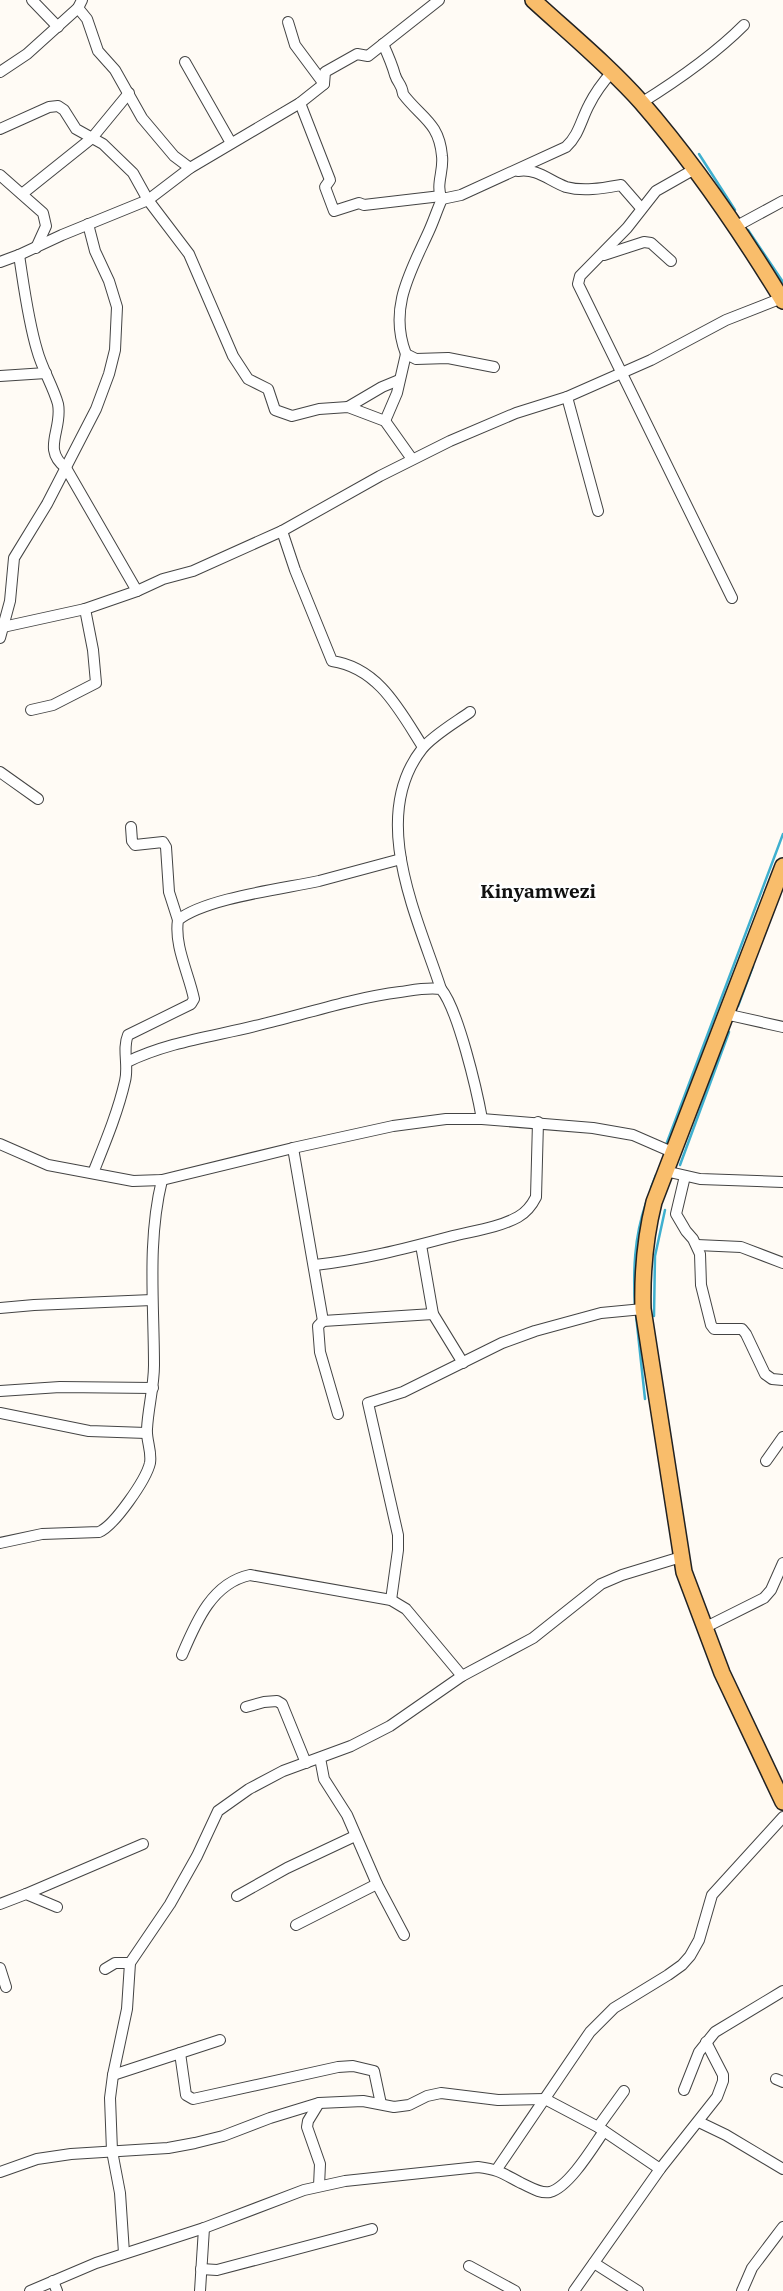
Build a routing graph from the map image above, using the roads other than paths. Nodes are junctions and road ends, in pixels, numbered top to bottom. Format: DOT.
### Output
graph roads {
  1 [pos="32,0"];
  2 [pos="439,0"];
  3 [pos="533,0"];
  4 [pos="80,4"];
  5 [pos="288,22"];
  6 [pos="744,25"];
  7 [pos="58,27"];
  8 [pos="383,44"];
  9 [pos="185,62"];
  10 [pos="0,72"];
  11 [pos="612,72"];
  12 [pos="324,84"];
  13 [pos="129,93"];
  14 [pos="300,102"];
  15 [pos="641,103"];
  16 [pos="0,129"];
  17 [pos="92,138"];
  18 [pos="231,143"];
  19 [pos="190,168"];
  20 [pos="693,170"];
  21 [pos="512,172"];
  22 [pos="0,175"];
  23 [pos="22,194"];
  24 [pos="442,197"];
  25 [pos="148,200"];
  26 [pos="783,201"];
  27 [pos="641,208"];
  28 [pos="88,224"];
  29 [pos="735,227"];
  30 [pos="36,248"];
  31 [pos="19,256"];
  32 [pos="600,256"];
  33 [pos="671,261"];
  34 [pos="0,262"];
  35 [pos="782,300"];
  36 [pos="406,354"];
  37 [pos="494,367"];
  38 [pos="46,373"];
  39 [pos="622,373"];
  40 [pos="0,376"];
  41 [pos="399,380"];
  42 [pos="567,397"];
  43 [pos="348,407"];
  44 [pos="385,421"];
  45 [pos="412,459"];
  46 [pos="66,468"];
  47 [pos="598,511"];
  48 [pos="282,531"];
  49 [pos="137,591"];
  50 [pos="732,598"];
  51 [pos="85,608"];
  52 [pos="3,627"];
  53 [pos="0,638"];
  54 [pos="31,710"];
  55 [pos="470,712"];
  56 [pos="423,747"];
  57 [pos="0,772"];
  58 [pos="38,799"];
  59 [pos="131,827"];
  60 [pos="401,859"];
  61 [pos="783,866"];
  62 [pos="178,920"];
  63 [pos="441,989"];
  64 [pos="725,1014"];
  65 [pos="783,1027"];
  66 [pos="127,1062"];
  67 [pos="482,1119"];
  68 [pos="538,1122"];
  69 [pos="0,1144"];
  70 [pos="293,1148"];
  71 [pos="672,1152"];
  72 [pos="665,1171"];
  73 [pos="93,1173"];
  74 [pos="685,1176"];
  75 [pos="162,1180"];
  76 [pos="783,1182"];
  77 [pos="421,1245"];
  78 [pos="697,1245"];
  79 [pos="783,1263"];
  80 [pos="315,1265"];
  81 [pos="152,1300"];
  82 [pos="0,1308"];
  83 [pos="643,1309"];
  84 [pos="433,1314"];
  85 [pos="323,1321"];
  86 [pos="463,1363"];
  87 [pos="783,1380"];
  88 [pos="153,1388"];
  89 [pos="0,1391"];
  90 [pos="0,1413"];
  91 [pos="338,1414"];
  92 [pos="146,1433"];
  93 [pos="783,1437"];
  94 [pos="766,1461"];
  95 [pos="0,1543"];
  96 [pos="681,1557"];
  97 [pos="783,1564"];
  98 [pos="391,1600"];
  99 [pos="704,1628"];
  100 [pos="182,1655"];
  101 [pos="462,1676"];
  102 [pos="246,1707"];
  103 [pos="320,1758"];
  104 [pos="306,1763"];
  105 [pos="783,1802"];
  106 [pos="783,1818"];
  107 [pos="356,1836"];
  108 [pos="143,1844"];
  109 [pos="377,1884"];
  110 [pos="26,1894"];
  111 [pos="237,1896"];
  112 [pos="0,1904"];
  113 [pos="57,1906"];
  114 [pos="296,1925"];
  115 [pos="404,1935"];
  116 [pos="130,1963"];
  117 [pos="0,1968"];
  118 [pos="105,1969"];
  119 [pos="6,1986"];
  120 [pos="783,1992"];
  121 [pos="220,2040"];
  122 [pos="706,2042"];
  123 [pos="180,2053"];
  124 [pos="113,2076"];
  125 [pos="684,2090"];
  126 [pos="624,2091"];
  127 [pos="545,2099"];
  128 [pos="319,2103"];
  129 [pos="381,2104"];
  130 [pos="699,2122"];
  131 [pos="601,2129"];
  132 [pos="112,2151"];
  133 [pos="498,2169"];
  134 [pos="783,2169"];
  135 [pos="660,2170"];
  136 [pos="0,2172"];
  137 [pos="319,2186"];
  138 [pos="783,2227"];
  139 [pos="204,2228"];
  140 [pos="372,2229"];
  141 [pos="124,2253"];
  142 [pos="594,2263"];
  143 [pos="469,2266"];
  144 [pos="201,2269"];
  145 [pos="55,2286"];
  146 [pos="30,2291"];
  147 [pos="200,2291"];
  148 [pos="516,2291"];
  149 [pos="574,2291"];
  150 [pos="638,2291"];
  151 [pos="742,2291"];
  1 -- 7 [label="street"];
  2 -- 8 [label="street"];
  3 -- 11 [label="main road"];
  4 -- 7 [label="street"];
  4 -- 13 [label="street"];
  5 -- 12 [label="street"];
  6 -- 15 [label="street"];
  7 -- 10 [label="street"];
  8 -- 12 [label="street"];
  8 -- 24 [label="street"];
  9 -- 18 [label="street"];
  11 -- 15 [label="main road"];
  11 -- 21 [label="street"];
  12 -- 14 [label="street"];
  13 -- 17 [label="street"];
  13 -- 19 [label="street"];
  14 -- 18 [label="street"];
  14 -- 24 [label="street"];
  15 -- 20 [label="main road"];
  16 -- 17 [label="street"];
  17 -- 23 [label="street"];
  17 -- 25 [label="street"];
  18 -- 19 [label="street"];
  19 -- 25 [label="street"];
  20 -- 27 [label="street"];
  20 -- 29 [label="main road"];
  21 -- 24 [label="street"];
  21 -- 27 [label="street"];
  22 -- 23 [label="street"];
  23 -- 30 [label="street"];
  24 -- 36 [label="street"];
  25 -- 28 [label="street"];
  25 -- 43 [label="street"];
  26 -- 29 [label="street"];
  27 -- 32 [label="street"];
  28 -- 30 [label="street"];
  28 -- 46 [label="street"];
  29 -- 35 [label="main road"];
  30 -- 31 [label="street"];
  31 -- 34 [label="street"];
  31 -- 38 [label="street"];
  32 -- 33 [label="street"];
  32 -- 39 [label="street"];
  35 -- 39 [label="street"];
  36 -- 37 [label="street"];
  36 -- 41 [label="street"];
  38 -- 40 [label="street"];
  38 -- 46 [label="street"];
  39 -- 42 [label="street"];
  39 -- 50 [label="street"];
  41 -- 43 [label="street"];
  41 -- 44 [label="street"];
  42 -- 45 [label="street"];
  42 -- 47 [label="street"];
  43 -- 44 [label="street"];
  44 -- 45 [label="street"];
  45 -- 48 [label="street"];
  46 -- 49 [label="street"];
  46 -- 52 [label="street"];
  48 -- 49 [label="street"];
  48 -- 56 [label="street"];
  49 -- 51 [label="street"];
  51 -- 52 [label="street"];
  51 -- 54 [label="street"];
  52 -- 53 [label="street"];
  55 -- 56 [label="street"];
  56 -- 60 [label="street"];
  57 -- 58 [label="street"];
  59 -- 62 [label="street"];
  60 -- 62 [label="street"];
  60 -- 63 [label="street"];
  61 -- 64 [label="main road"];
  62 -- 66 [label="street"];
  63 -- 66 [label="street"];
  63 -- 67 [label="street"];
  64 -- 65 [label="street"];
  64 -- 71 [label="main road"];
  66 -- 73 [label="street"];
  67 -- 68 [label="street"];
  67 -- 70 [label="street"];
  68 -- 71 [label="street"];
  68 -- 77 [label="street"];
  69 -- 73 [label="street"];
  70 -- 75 [label="street"];
  70 -- 80 [label="street"];
  71 -- 72 [label="main road"];
  72 -- 74 [label="street"];
  72 -- 83 [label="main road"];
  73 -- 75 [label="street"];
  74 -- 76 [label="street"];
  74 -- 78 [label="street"];
  75 -- 81 [label="street"];
  77 -- 80 [label="street"];
  77 -- 84 [label="street"];
  78 -- 79 [label="street"];
  78 -- 87 [label="street"];
  80 -- 85 [label="street"];
  81 -- 82 [label="street"];
  81 -- 88 [label="street"];
  83 -- 86 [label="street"];
  83 -- 96 [label="main road"];
  84 -- 85 [label="street"];
  84 -- 86 [label="street"];
  85 -- 91 [label="street"];
  86 -- 98 [label="street"];
  88 -- 89 [label="street"];
  88 -- 92 [label="street"];
  90 -- 92 [label="street"];
  92 -- 95 [label="street"];
  93 -- 94 [label="street"];
  96 -- 99 [label="main road"];
  96 -- 101 [label="street"];
  97 -- 99 [label="street"];
  98 -- 100 [label="street"];
  98 -- 101 [label="street"];
  99 -- 105 [label="main road"];
  101 -- 103 [label="street"];
  102 -- 104 [label="street"];
  103 -- 104 [label="street"];
  103 -- 107 [label="street"];
  104 -- 116 [label="street"];
  106 -- 127 [label="street"];
  107 -- 109 [label="street"];
  107 -- 111 [label="street"];
  108 -- 110 [label="street"];
  109 -- 114 [label="street"];
  109 -- 115 [label="street"];
  110 -- 112 [label="street"];
  110 -- 113 [label="street"];
  116 -- 118 [label="street"];
  116 -- 124 [label="street"];
  117 -- 119 [label="street"];
  120 -- 122 [label="street"];
  121 -- 123 [label="street"];
  122 -- 125 [label="street"];
  122 -- 130 [label="street"];
  123 -- 124 [label="street"];
  123 -- 129 [label="street"];
  124 -- 132 [label="street"];
  126 -- 131 [label="street"];
  127 -- 129 [label="street"];
  127 -- 131 [label="street"];
  127 -- 133 [label="street"];
  128 -- 129 [label="street"];
  128 -- 132 [label="street"];
  128 -- 137 [label="street"];
  130 -- 134 [label="street"];
  130 -- 135 [label="street"];
  131 -- 133 [label="street"];
  131 -- 135 [label="street"];
  132 -- 136 [label="street"];
  132 -- 141 [label="street"];
  133 -- 137 [label="street"];
  135 -- 142 [label="street"];
  137 -- 139 [label="street"];
  138 -- 151 [label="street"];
  139 -- 141 [label="street"];
  139 -- 144 [label="street"];
  140 -- 144 [label="street"];
  141 -- 145 [label="street"];
  142 -- 149 [label="street"];
  142 -- 150 [label="street"];
  143 -- 148 [label="street"];
  144 -- 147 [label="street"];
  145 -- 146 [label="street"];
}
